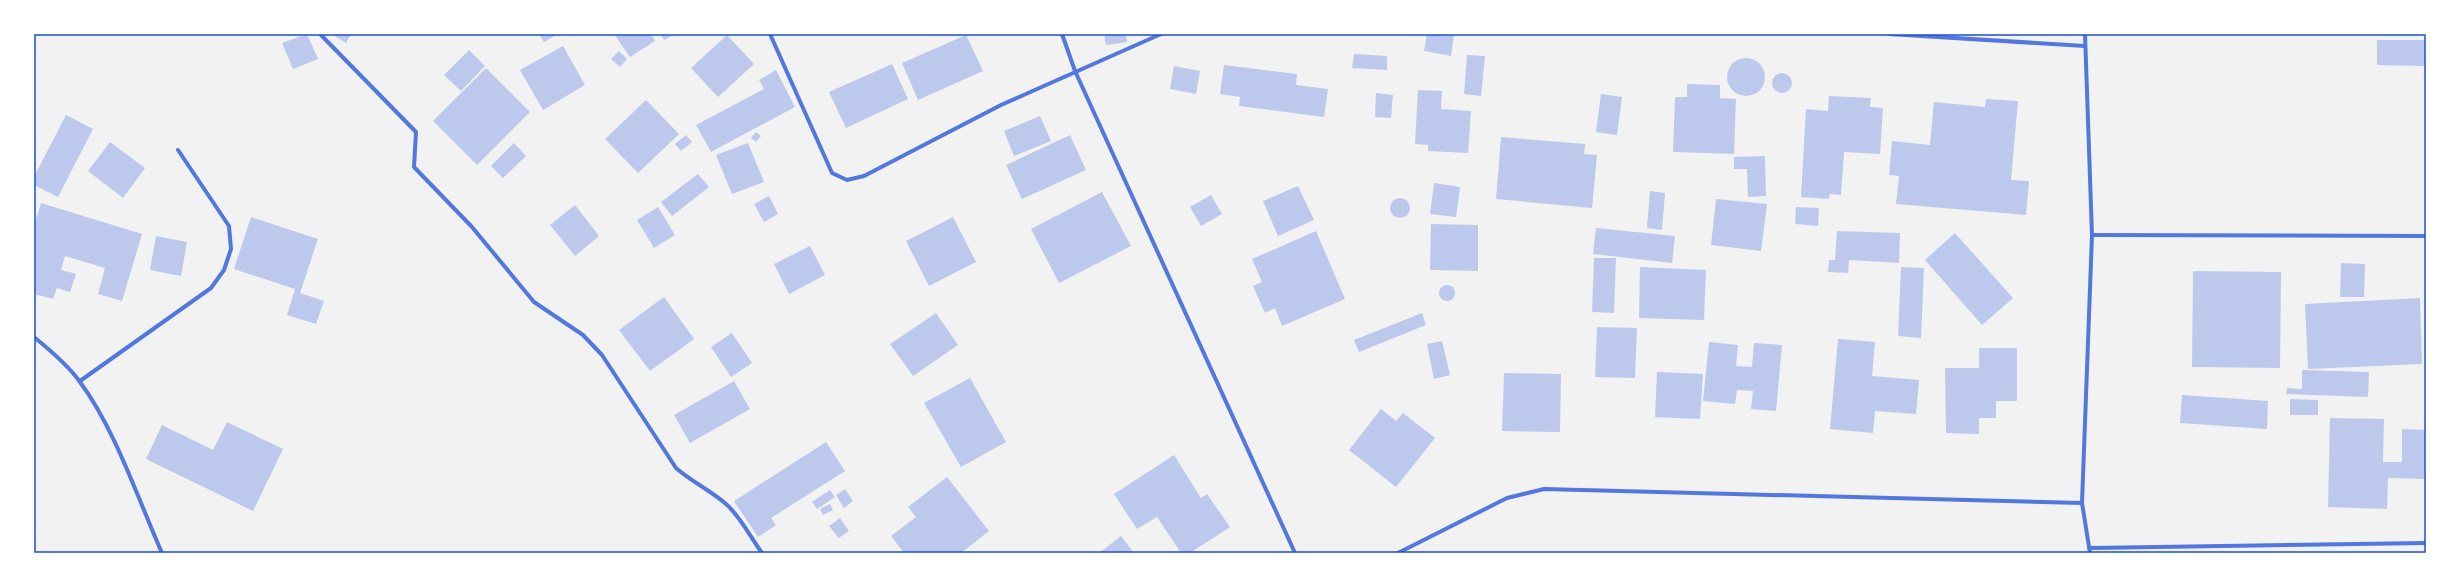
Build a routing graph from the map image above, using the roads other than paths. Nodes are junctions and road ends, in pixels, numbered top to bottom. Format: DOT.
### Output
graph roads {
  1 [pos="320,34"];
  2 [pos="770,34"];
  3 [pos="1062,34"];
  4 [pos="1161,34"];
  5 [pos="1889,34"];
  6 [pos="2085,34"];
  7 [pos="2085,46"];
  8 [pos="1075,71"];
  9 [pos="178,150"];
  10 [pos="2092,235"];
  11 [pos="2426,236"];
  12 [pos="34,337"];
  13 [pos="80,380"];
  14 [pos="2082,504"];
  15 [pos="2426,543"];
  16 [pos="2090,551"];
  17 [pos="162,553"];
  18 [pos="762,553"];
  19 [pos="1294,553"];
  20 [pos="1398,553"];
  1 -- 18 [label="street"];
  2 -- 8 [label="street"];
  3 -- 8 [label="street"];
  4 -- 8 [label="street"];
  5 -- 7 [label="street"];
  6 -- 7 [label="street"];
  7 -- 10 [label="street"];
  8 -- 19 [label="street"];
  9 -- 13 [label="street"];
  10 -- 11 [label="street"];
  10 -- 14 [label="street"];
  12 -- 13 [label="street"];
  13 -- 17 [label="street"];
  14 -- 16 [label="street"];
  14 -- 20 [label="street"];
  15 -- 16 [label="street"];
}
